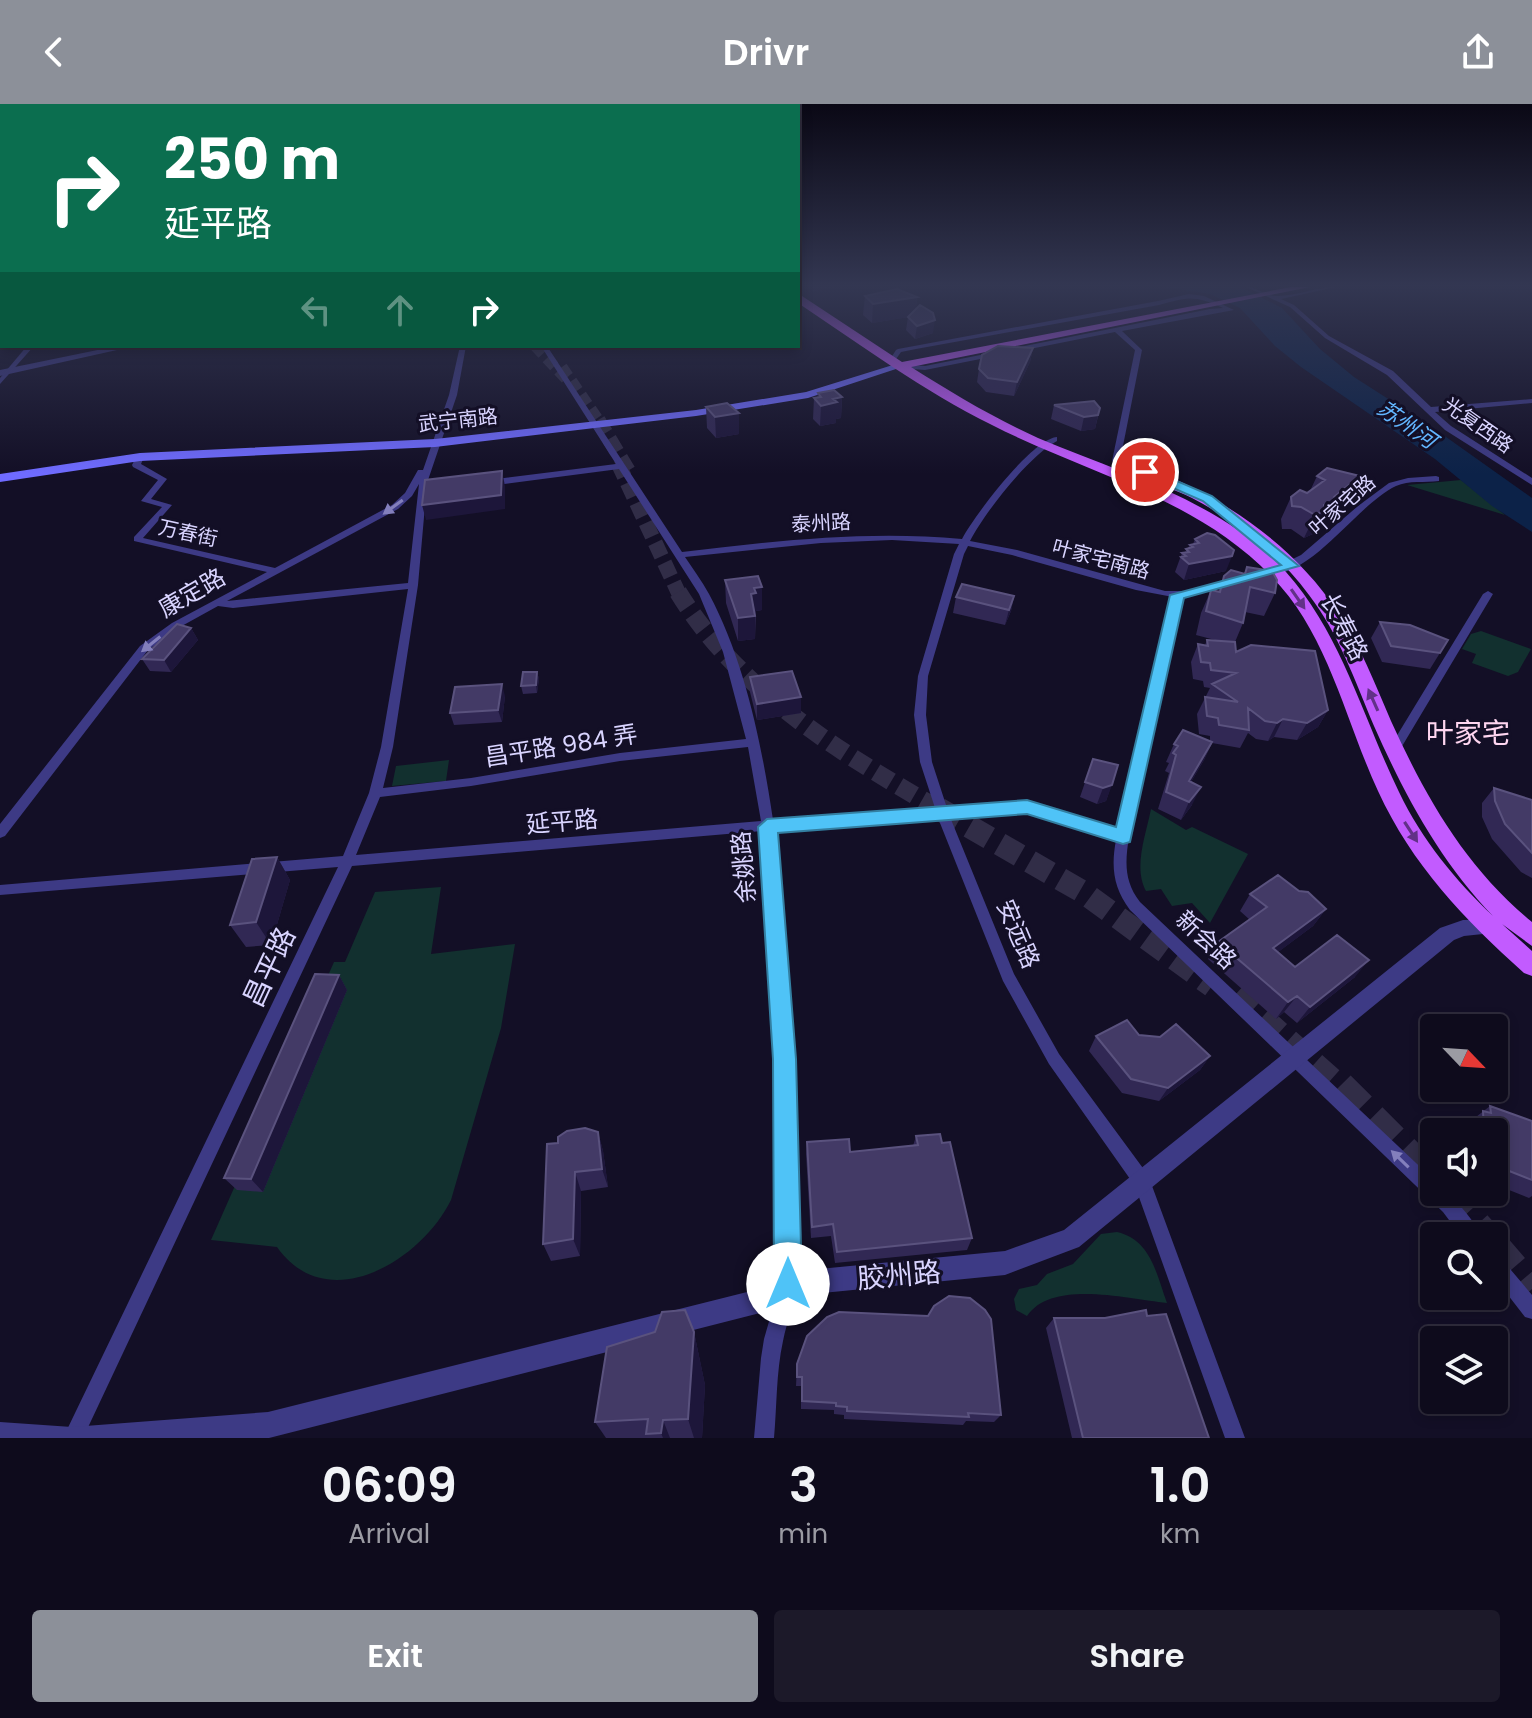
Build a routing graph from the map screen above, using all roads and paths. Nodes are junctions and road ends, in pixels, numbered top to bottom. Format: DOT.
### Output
graph roads {
  1 [pos="28,349"];
  2 [pos="114,349"];
  3 [pos="462,349"];
  4 [pos="546,349"];
  5 [pos="886,349"];
  6 [pos="888,349"];
  7 [pos="957,349"];
  8 [pos="963,349"];
  9 [pos="983,349"];
  10 [pos="1138,349"];
  11 [pos="1348,349"];
  12 [pos="906,361"];
  13 [pos="5,372"];
  14 [pos="0,382"];
  15 [pos="1532,401"];
  16 [pos="1428,410"];
  17 [pos="593,422"];
  18 [pos="438,441"];
  19 [pos="1049,442"];
  20 [pos="140,457"];
  21 [pos="1116,461"];
  22 [pos="621,466"];
  23 [pos="0,471"];
  24 [pos="0,478"];
  25 [pos="1436,479"];
  26 [pos="1532,482"];
  27 [pos="483,483"];
  28 [pos="437,488"];
  29 [pos="422,490"];
  30 [pos="963,542"];
  31 [pos="681,555"];
  32 [pos="275,571"];
  33 [pos="1276,571"];
  34 [pos="1246,579"];
  35 [pos="413,585"];
  36 [pos="1488,594"];
  37 [pos="1178,595"];
  38 [pos="217,603"];
  39 [pos="754,742"];
  40 [pos="1394,750"];
  41 [pos="375,793"];
  42 [pos="942,812"];
  43 [pos="767,827"];
  44 [pos="0,833"];
  45 [pos="1123,837"];
  46 [pos="347,862"];
  47 [pos="0,890"];
  48 [pos="1488,926"];
  49 [pos="1528,930"];
  50 [pos="1532,966"];
  51 [pos="1295,1058"];
  52 [pos="1142,1181"];
  53 [pos="1461,1222"];
  54 [pos="1508,1280"];
  55 [pos="788,1284"];
  56 [pos="1532,1310"];
  57 [pos="0,1435"];
  58 [pos="66,1438"];
  59 [pos="75,1438"];
  60 [pos="764,1438"];
  61 [pos="1235,1438"];
  1 -- 13 [label="street"];
  2 -- 13 [label="street"];
  3 -- 18 [label="street, 康定路"];
  4 -- 17 [label="street, 余姚路"];
  5 -- 12 [label="main road, 长寿路"];
  6 -- 12 [label="main road, 长寿路"];
  7 -- 12 [label="street"];
  8 -- 12 [label="main road"];
  9 -- 12 [label="street"];
  10 -- 21 [label="street"];
  11 -- 16 [label="street, 光复西路"];
  12 -- 17 [label="main road, 武宁南路"];
  12 -- 19 [label="main road, 长寿路"];
  12 -- 19 [label="main road, 长寿路"];
  13 -- 14 [label="street"];
  15 -- 16 [label="street"];
  16 -- 26 [label="street, 光复西路"];
  17 -- 18 [label="main road, 武宁南路"];
  17 -- 22 [label="street, 余姚路"];
  18 -- 20 [label="main road, 武宁南路"];
  18 -- 23 [label="main road, 武宁南路"];
  18 -- 29 [label="street, 康定路"];
  18 -- 32 [label="street, 康定路, one-way"];
  19 -- 21 [label="main road, 长寿路"];
  19 -- 30 [label="street, 安远路"];
  19 -- 33 [label="main road, 长寿路"];
  20 -- 24 [label="main road, 武宁南路"];
  20 -- 32 [label="street, 万春街"];
  21 -- 33 [label="main road, 长寿路"];
  22 -- 27 [label="street"];
  22 -- 31 [label="street, 余姚路"];
  25 -- 33 [label="street, 叶家宅路"];
  28 -- 29 [label="street"];
  29 -- 35 [label="street, 昌平路"];
  30 -- 31 [label="street, 泰州路"];
  30 -- 37 [label="street, 叶家宅南路"];
  30 -- 42 [label="street, 安远路"];
  31 -- 39 [label="street, 余姚路"];
  32 -- 38 [label="street, 康定路"];
  40 -- 33 [label="main road, 长寿路, one-way"];
  33 -- 48 [label="main road, 长寿路, one-way"];
  34 -- 37 [label="street, 叶家宅南路"];
  35 -- 38 [label="street"];
  35 -- 41 [label="street, 昌平路"];
  36 -- 40 [label="street"];
  37 -- 45 [label="street, 新会路"];
  38 -- 44 [label="street, 康定路, one-way"];
  39 -- 41 [label="street, 昌平路 984 弄"];
  39 -- 43 [label="street, 余姚路"];
  40 -- 49 [label="main road, 长寿路"];
  41 -- 46 [label="street, 昌平路"];
  42 -- 43 [label="street, 延平路"];
  42 -- 45 [label="street, 延平路"];
  42 -- 52 [label="street, 安远路"];
  43 -- 46 [label="street, 延平路"];
  43 -- 55 [label="street, 余姚路"];
  45 -- 51 [label="street, 新会路"];
  46 -- 47 [label="street, 延平路"];
  46 -- 59 [label="street, 昌平路"];
  48 -- 49 [label="street, 胶州路"];
  48 -- 50 [label="main road, 长寿路"];
  48 -- 51 [label="street, 胶州路"];
  51 -- 52 [label="street, 胶州路"];
  53 -- 51 [label="street, 新会路, one-way"];
  52 -- 55 [label="street, 胶州路"];
  52 -- 61 [label="street, 安远路"];
  54 -- 56 [label="street"];
  55 -- 59 [label="street, 胶州路"];
  55 -- 60 [label="street, 余姚路"];
  57 -- 58 [label="street"];
}
